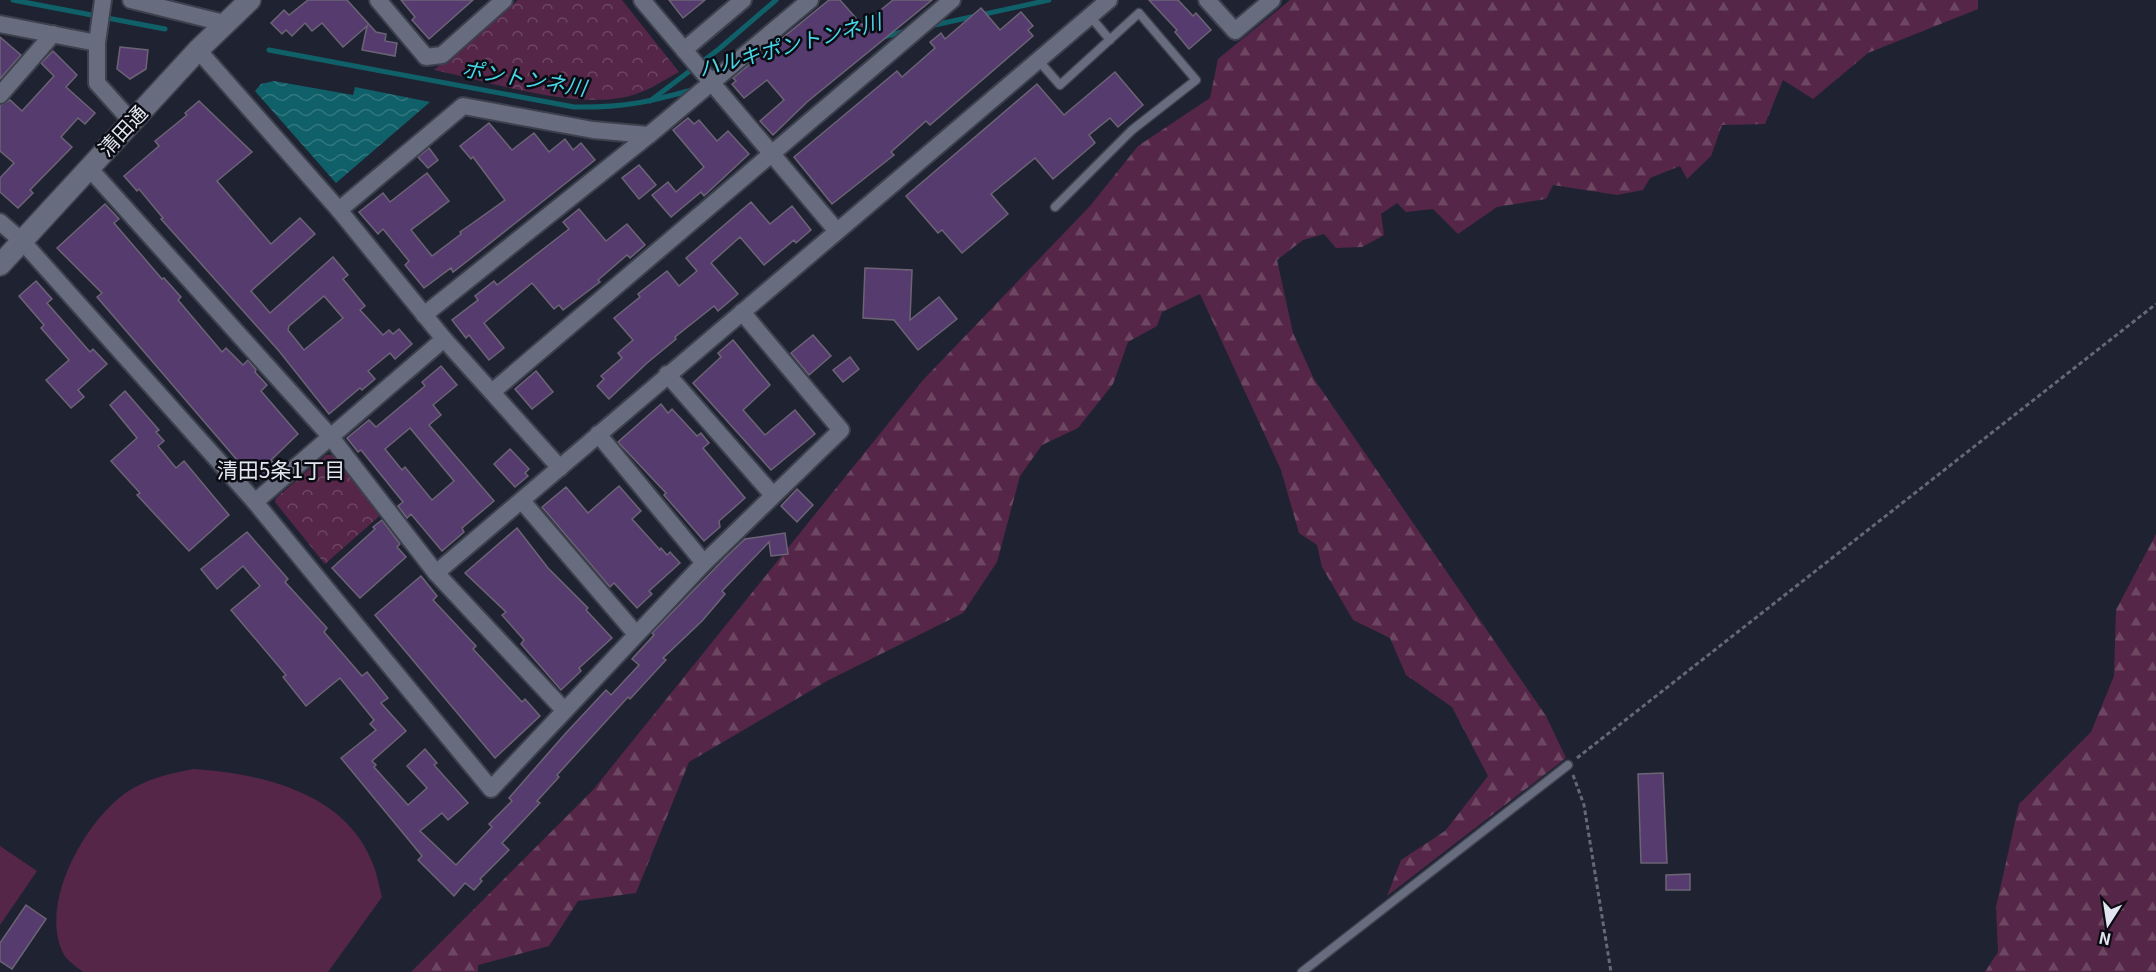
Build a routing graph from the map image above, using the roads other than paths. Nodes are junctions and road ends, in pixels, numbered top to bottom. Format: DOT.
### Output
graph roads {
  1 [pos="131,0"];
  2 [pos="250,0"];
  3 [pos="378,0"];
  4 [pos="504,0"];
  5 [pos="642,0"];
  6 [pos="743,0"];
  7 [pos="810,0"];
  8 [pos="952,0"];
  9 [pos="1109,0"];
  10 [pos="1207,0"];
  11 [pos="1272,0"];
  12 [pos="102,3"];
  13 [pos="1090,16"];
  14 [pos="224,23"];
  15 [pos="0,24"];
  16 [pos="53,34"];
  17 [pos="98,36"];
  18 [pos="1110,40"];
  19 [pos="198,50"];
  20 [pos="687,54"];
  21 [pos="1038,60"];
  22 [pos="709,78"];
  23 [pos="0,95"];
  24 [pos="132,122"];
  25 [pos="650,135"];
  26 [pos="772,153"];
  27 [pos="89,168"];
  28 [pos="1055,207"];
  29 [pos="339,210"];
  30 [pos="0,222"];
  31 [pos="836,230"];
  32 [pos="22,241"];
  33 [pos="0,265"];
  34 [pos="742,312"];
  35 [pos="424,315"];
  36 [pos="444,339"];
  37 [pos="667,374"];
  38 [pos="492,392"];
  39 [pos="598,434"];
  40 [pos="330,436"];
  41 [pos="560,468"];
  42 [pos="772,494"];
  43 [pos="522,501"];
  44 [pos="255,502"];
  45 [pos="704,563"];
  46 [pos="436,573"];
  47 [pos="636,634"];
  48 [pos="564,710"];
  49 [pos="1568,765"];
  50 [pos="1302,972"];
  1 -- 14 [label="street"];
  2 -- 14 [label="street, 清田通"];
  3 -- 4 [label="street"];
  5 -- 20 [label="street"];
  6 -- 20 [label="street"];
  7 -- 22 [label="street"];
  8 -- 26 [label="street"];
  9 -- 13 [label="street"];
  10 -- 11 [label="street"];
  12 -- 17 [label="street"];
  13 -- 18 [label="lane"];
  13 -- 21 [label="street"];
  14 -- 19 [label="street, 清田通"];
  15 -- 16 [label="street"];
  16 -- 17 [label="street"];
  16 -- 23 [label="street"];
  17 -- 24 [label="street"];
  18 -- 21 [label="lane"];
  18 -- 28 [label="lane"];
  19 -- 24 [label="street, 清田通"];
  19 -- 29 [label="street"];
  20 -- 22 [label="street"];
  21 -- 31 [label="street"];
  22 -- 25 [label="street"];
  22 -- 26 [label="street"];
  24 -- 27 [label="street, 清田通"];
  25 -- 29 [label="street"];
  25 -- 35 [label="street"];
  26 -- 31 [label="street"];
  26 -- 38 [label="street"];
  27 -- 32 [label="street, 清田通"];
  27 -- 40 [label="street"];
  29 -- 35 [label="street"];
  30 -- 32 [label="street"];
  31 -- 34 [label="street"];
  32 -- 33 [label="street, 清田通"];
  32 -- 44 [label="street"];
  34 -- 37 [label="street"];
  34 -- 42 [label="street"];
  35 -- 36 [label="street"];
  36 -- 38 [label="street"];
  36 -- 40 [label="street"];
  37 -- 39 [label="street"];
  37 -- 42 [label="street"];
  38 -- 41 [label="street"];
  39 -- 41 [label="street"];
  39 -- 45 [label="street"];
  40 -- 44 [label="street"];
  40 -- 46 [label="street"];
  41 -- 43 [label="street"];
  42 -- 45 [label="street"];
  43 -- 46 [label="street"];
  43 -- 47 [label="street"];
  44 -- 48 [label="street"];
  45 -- 47 [label="street"];
  46 -- 48 [label="street"];
  47 -- 48 [label="street"];
  49 -- 50 [label="lane"];
}
